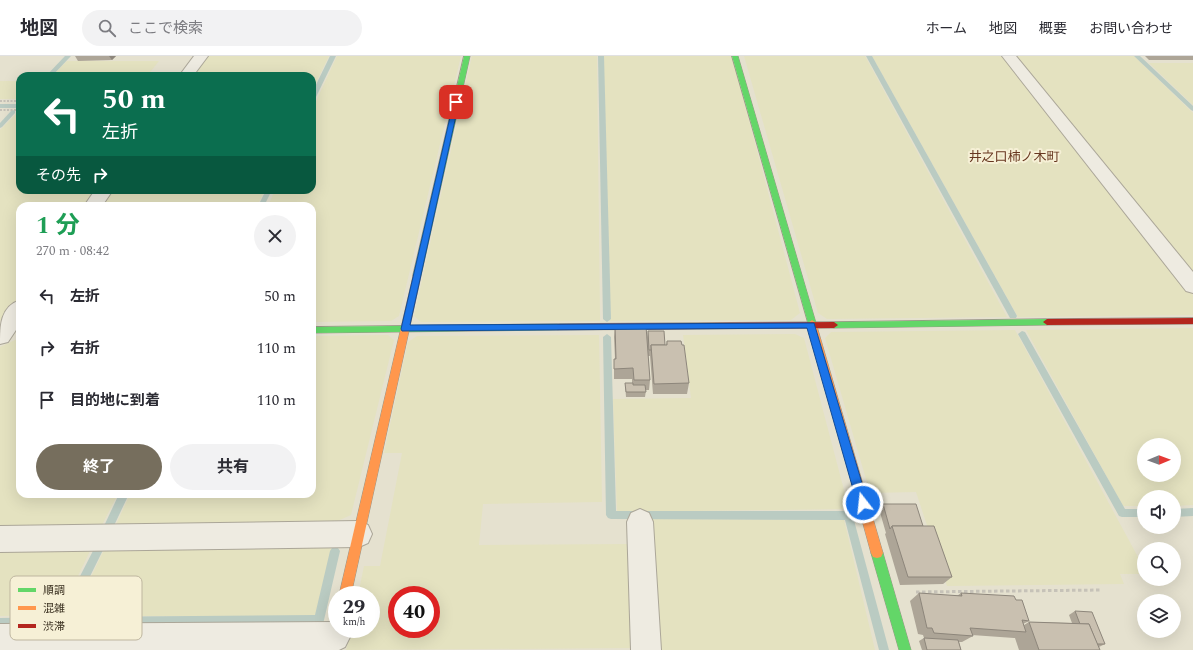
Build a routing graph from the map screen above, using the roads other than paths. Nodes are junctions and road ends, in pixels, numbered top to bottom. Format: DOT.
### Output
graph roads {
  1 [pos="201,56"];
  2 [pos="467,56"];
  3 [pos="735,56"];
  4 [pos="1009,56"];
  5 [pos="189,72"];
  6 [pos="1193,286"];
  7 [pos="16,315"];
  8 [pos="1193,321"];
  9 [pos="811,325"];
  10 [pos="405,329"];
  11 [pos="316,330"];
  12 [pos="6,333"];
  13 [pos="640,522"];
  14 [pos="359,534"];
  15 [pos="0,539"];
  16 [pos="347,586"];
  17 [pos="0,638"];
  18 [pos="10,638"];
  19 [pos="142,638"];
  20 [pos="335,639"];
  21 [pos="646,650"];
  22 [pos="905,650"];
  1 -- 5 [label="street"];
  2 -- 10 [label="street"];
  3 -- 9 [label="street"];
  4 -- 6 [label="street"];
  7 -- 12 [label="street"];
  8 -- 9 [label="street"];
  9 -- 10 [label="street"];
  9 -- 22 [label="street"];
  10 -- 11 [label="street"];
  10 -- 14 [label="street"];
  13 -- 21 [label="street"];
  14 -- 15 [label="street"];
  14 -- 16 [label="street"];
  17 -- 18 [label="street"];
  19 -- 20 [label="street"];
}
